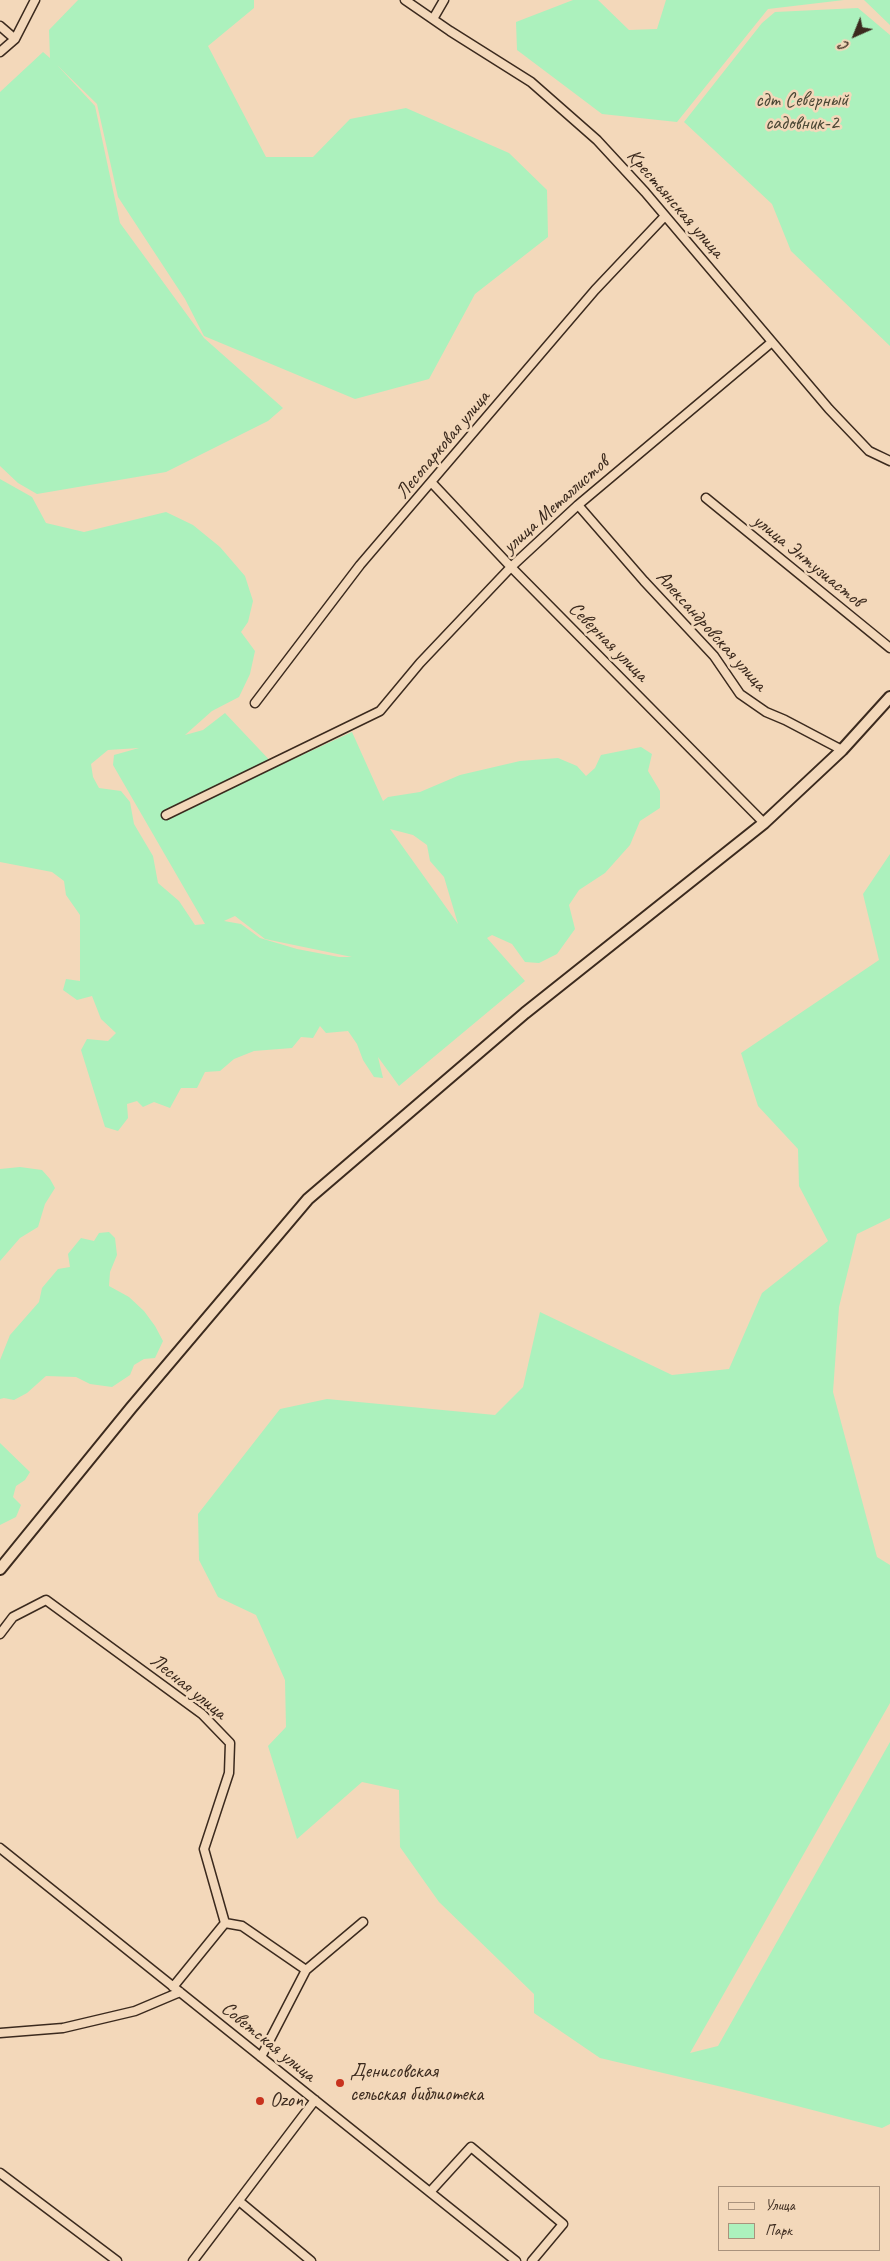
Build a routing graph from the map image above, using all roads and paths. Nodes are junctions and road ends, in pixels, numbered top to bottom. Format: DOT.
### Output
graph roads {
  1 [pos="35,0"];
  2 [pos="405,0"];
  3 [pos="444,0"];
  4 [pos="433,19"];
  5 [pos="0,26"];
  6 [pos="15,39"];
  7 [pos="0,52"];
  8 [pos="665,216"];
  9 [pos="772,342"];
  10 [pos="890,461"];
  11 [pos="432,483"];
  12 [pos="706,498"];
  13 [pos="578,505"];
  14 [pos="510,567"];
  15 [pos="890,648"];
  16 [pos="890,697"];
  17 [pos="255,703"];
  18 [pos="842,750"];
  19 [pos="166,815"];
  20 [pos="764,823"];
  21 [pos="0,1569"];
  22 [pos="0,1634"];
  23 [pos="0,1848"];
  24 [pos="363,1922"];
  25 [pos="225,1923"];
  26 [pos="306,1970"];
  27 [pos="173,1987"];
  28 [pos="180,1992"];
  29 [pos="0,2033"];
  30 [pos="261,2057"];
  31 [pos="315,2100"];
  32 [pos="0,2173"];
  33 [pos="430,2192"];
  34 [pos="239,2201"];
  35 [pos="117,2261"];
  36 [pos="193,2261"];
  37 [pos="311,2261"];
  38 [pos="516,2261"];
  39 [pos="532,2261"];
  1 -- 6 [label="street"];
  2 -- 4 [label="street, Крестьянская улица"];
  3 -- 4 [label="street"];
  4 -- 8 [label="street, Крестьянская улица"];
  5 -- 6 [label="street"];
  6 -- 7 [label="street"];
  8 -- 9 [label="street, Крестьянская улица"];
  8 -- 11 [label="street, Лесопарковая улица"];
  9 -- 10 [label="street, Крестьянская улица"];
  9 -- 13 [label="street, улица Металлистов"];
  11 -- 14 [label="street, Северная улица"];
  11 -- 17 [label="street, Лесопарковая улица"];
  12 -- 15 [label="street, улица Энтузиастов"];
  13 -- 14 [label="street, улица Металлистов"];
  13 -- 18 [label="street, Александровская улица"];
  14 -- 19 [label="street, улица Металлистов"];
  14 -- 20 [label="street, Северная улица"];
  16 -- 18 [label="main road"];
  18 -- 20 [label="main road"];
  20 -- 21 [label="main road"];
  22 -- 25 [label="street, Лесная улица"];
  23 -- 27 [label="street, Советская улица"];
  24 -- 26 [label="street"];
  25 -- 26 [label="street"];
  25 -- 27 [label="street"];
  26 -- 30 [label="street"];
  27 -- 28 [label="street, Советская улица"];
  28 -- 29 [label="street"];
  28 -- 30 [label="street, Советская улица"];
  30 -- 31 [label="street, Советская улица"];
  31 -- 33 [label="street, Советская улица"];
  31 -- 34 [label="street"];
  32 -- 35 [label="street"];
  33 -- 38 [label="street, Советская улица"];
  33 -- 39 [label="street"];
  34 -- 36 [label="street"];
  34 -- 37 [label="street"];
}
